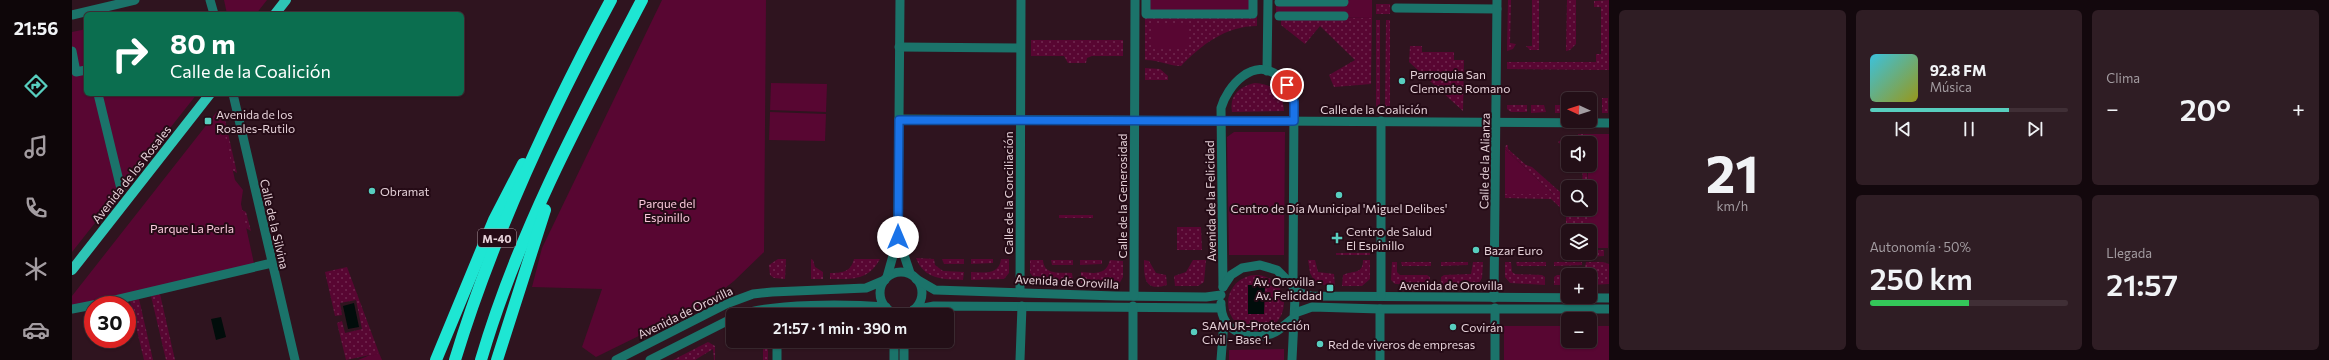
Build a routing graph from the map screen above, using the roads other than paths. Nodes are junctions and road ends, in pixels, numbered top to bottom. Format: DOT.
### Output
graph roads {
  1 [pos="135,0"];
  2 [pos="210,0"];
  3 [pos="286,0"];
  4 [pos="605,0"];
  5 [pos="611,0"];
  6 [pos="642,0"];
  7 [pos="649,0"];
  8 [pos="900,0"];
  9 [pos="1021,0"];
  10 [pos="1135,0"];
  11 [pos="1268,0"];
  12 [pos="1279,2"];
  13 [pos="1344,2"];
  14 [pos="1146,5"];
  15 [pos="1497,5"];
  16 [pos="1254,6"];
  17 [pos="1396,8"];
  18 [pos="84,12"];
  19 [pos="85,12"];
  20 [pos="213,12"];
  21 [pos="277,12"];
  22 [pos="72,15"];
  23 [pos="1279,16"];
  24 [pos="1344,16"];
  25 [pos="593,34"];
  26 [pos="900,47"];
  27 [pos="1020,48"];
  28 [pos="72,51"];
  29 [pos="84,70"];
  30 [pos="1267,71"];
  31 [pos="601,78"];
  32 [pos="98,96"];
  33 [pos="208,96"];
  34 [pos="233,96"];
  35 [pos="899,120"];
  36 [pos="1020,120"];
  37 [pos="1135,120"];
  38 [pos="550,121"];
  39 [pos="1221,121"];
  40 [pos="1294,121"];
  41 [pos="1381,121"];
  42 [pos="1497,122"];
  43 [pos="1609,123"];
  44 [pos="564,152"];
  45 [pos="121,189"];
  46 [pos="898,237"];
  47 [pos="272,263"];
  48 [pos="72,270"];
  49 [pos="913,276"];
  50 [pos="886,278"];
  51 [pos="1293,288"];
  52 [pos="1020,291"];
  53 [pos="1222,291"];
  54 [pos="131,296"];
  55 [pos="1134,296"];
  56 [pos="1381,296"];
  57 [pos="1494,298"];
  58 [pos="1609,298"];
  59 [pos="1022,306"];
  60 [pos="1134,306"];
  61 [pos="84,307"];
  62 [pos="823,308"];
  63 [pos="867,308"];
  64 [pos="888,308"];
  65 [pos="914,308"];
  66 [pos="926,308"];
  67 [pos="1220,308"];
  68 [pos="1495,308"];
  69 [pos="72,309"];
  70 [pos="1380,309"];
  71 [pos="1609,309"];
  72 [pos="1294,315"];
  73 [pos="1224,321"];
  74 [pos="726,322"];
  75 [pos="778,348"];
  76 [pos="894,348"];
  77 [pos="904,348"];
  78 [pos="295,360"];
  79 [pos="436,360"];
  80 [pos="455,360"];
  81 [pos="481,360"];
  82 [pos="496,360"];
  83 [pos="616,360"];
  84 [pos="650,360"];
  85 [pos="777,360"];
  86 [pos="894,360"];
  87 [pos="904,360"];
  88 [pos="1020,360"];
  89 [pos="1133,360"];
  90 [pos="1221,360"];
  91 [pos="1292,360"];
  92 [pos="1380,360"];
  93 [pos="1495,360"];
  1 -- 19 [label="street"];
  2 -- 20 [label="street"];
  3 -- 21 [label="main road"];
  4 -- 25 [label="highway"];
  5 -- 25 [label="highway, M-40"];
  6 -- 31 [label="highway, M-40"];
  7 -- 31 [label="highway"];
  8 -- 26 [label="street"];
  9 -- 27 [label="street, Calle de la Conciliación"];
  10 -- 37 [label="street, Calle de la Generosidad"];
  11 -- 30 [label="street"];
  12 -- 13 [label="street"];
  14 -- 16 [label="street"];
  15 -- 17 [label="street"];
  15 -- 42 [label="street, Calle de la Alianza"];
  18 -- 22 [label="street"];
  23 -- 24 [label="street"];
  25 -- 38 [label="highway, M-40"];
  26 -- 27 [label="street"];
  26 -- 35 [label="street"];
  27 -- 36 [label="street, Calle de la Conciliación"];
  28 -- 29 [label="street"];
  30 -- 39 [label="street, Avenida de la Felicidad"];
  30 -- 40 [label="street"];
  31 -- 44 [label="highway, M-40"];
  32 -- 45 [label="street"];
  33 -- 48 [label="main road, Avenida de los Rosales"];
  34 -- 47 [label="street, Calle de la Silvina"];
  35 -- 36 [label="street, Calle de la Coalición"];
  35 -- 46 [label="street"];
  36 -- 37 [label="street, Calle de la Coalición"];
  36 -- 52 [label="street, Calle de la Conciliación"];
  37 -- 39 [label="street, Calle de la Coalición"];
  37 -- 55 [label="street, Calle de la Generosidad"];
  38 -- 79 [label="highway"];
  38 -- 80 [label="highway, M-40"];
  39 -- 40 [label="street, Calle de la Coalición"];
  39 -- 53 [label="street, Avenida de la Felicidad"];
  40 -- 41 [label="street, Calle de la Coalición"];
  40 -- 51 [label="street"];
  41 -- 42 [label="street, Calle de la Coalición"];
  41 -- 56 [label="street"];
  42 -- 43 [label="street, Calle de la Coalición"];
  42 -- 57 [label="street, Calle de la Alianza"];
  44 -- 81 [label="highway, M-40"];
  44 -- 82 [label="highway"];
  46 -- 49 [label="street"];
  46 -- 50 [label="street"];
  47 -- 54 [label="street"];
  47 -- 78 [label="street, Calle de la Silvina"];
  49 -- 50 [label="street"];
  49 -- 52 [label="street, Avenida de Orovilla"];
  49 -- 65 [label="street"];
  50 -- 64 [label="street"];
  50 -- 83 [label="street, Avenida de Orovilla"];
  51 -- 53 [label="street"];
  51 -- 56 [label="street, Avenida de Orovilla"];
  51 -- 72 [label="street"];
  52 -- 55 [label="street, Avenida de Orovilla"];
  53 -- 55 [label="street, Avenida de Orovilla"];
  53 -- 67 [label="street"];
  56 -- 57 [label="street, Avenida de Orovilla"];
  57 -- 58 [label="street, Avenida de Orovilla"];
  59 -- 60 [label="street, Avenida de Orovilla"];
  59 -- 66 [label="street, Avenida de Orovilla"];
  59 -- 88 [label="street"];
  60 -- 67 [label="street, Avenida de Orovilla"];
  60 -- 89 [label="street"];
  61 -- 69 [label="street"];
  62 -- 63 [label="street"];
  67 -- 73 [label="street"];
  68 -- 70 [label="street, Avenida de Orovilla"];
  68 -- 71 [label="street, Avenida de Orovilla"];
  68 -- 93 [label="street"];
  70 -- 72 [label="street, Avenida de Orovilla"];
  70 -- 92 [label="street"];
  72 -- 73 [label="street"];
  72 -- 91 [label="street"];
  73 -- 90 [label="street"];
  74 -- 84 [label="street"];
  75 -- 85 [label="street"];
  76 -- 86 [label="street"];
  77 -- 87 [label="street"];
}
